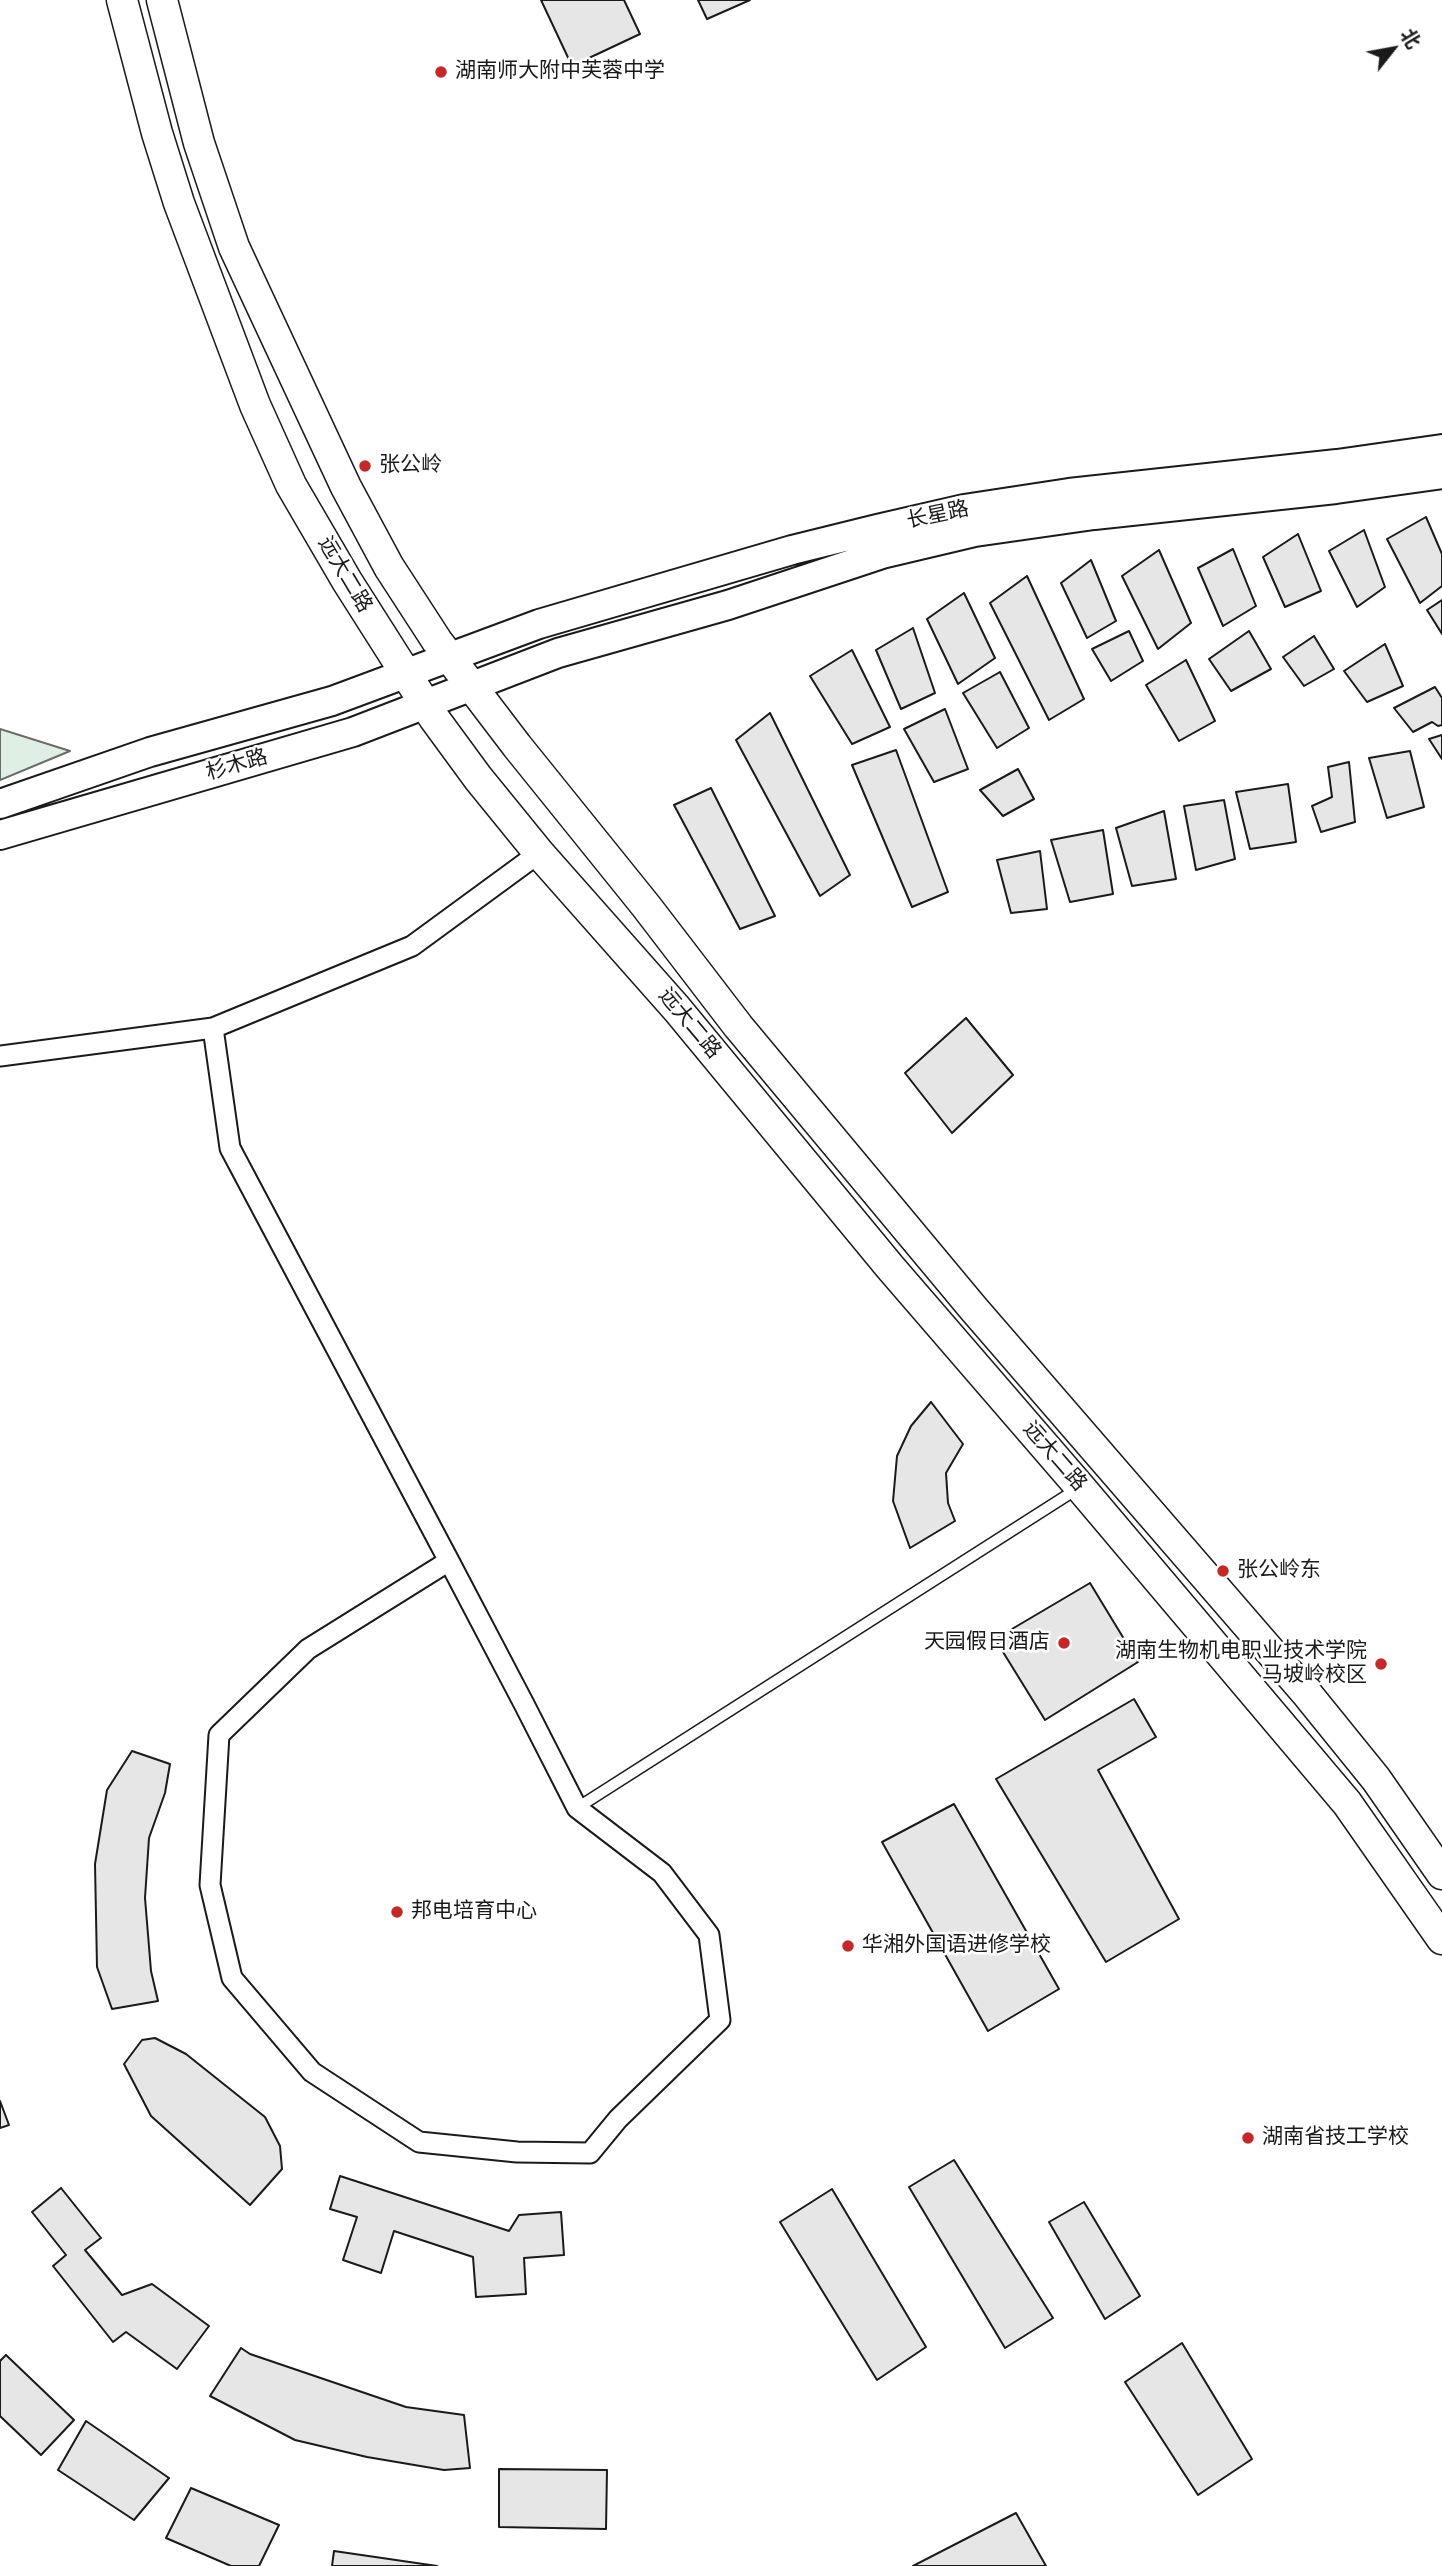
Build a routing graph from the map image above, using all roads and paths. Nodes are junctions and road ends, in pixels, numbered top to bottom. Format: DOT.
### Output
graph roads {
  1 [pos="122,0"];
  2 [pos="162,0"];
  3 [pos="1442,449"];
  4 [pos="1442,474"];
  5 [pos="449,657"];
  6 [pos="405,674"];
  7 [pos="472,688"];
  8 [pos="425,705"];
  9 [pos="0,804"];
  10 [pos="0,835"];
  11 [pos="539,853"];
  12 [pos="213,1028"];
  13 [pos="0,1056"];
  14 [pos="1080,1487"];
  15 [pos="449,1561"];
  16 [pos="577,1808"];
  17 [pos="1442,1874"];
  18 [pos="1442,1939"];
  1 -- 6 [label="main road, 远大二路"];
  2 -- 5 [label="main road, 远大二路"];
  3 -- 5 [label="main road, 长星路"];
  4 -- 7 [label="main road, 长星路"];
  5 -- 6 [label="main road, 杉木路"];
  5 -- 7 [label="main road, 远大二路"];
  6 -- 8 [label="main road, 远大二路"];
  6 -- 9 [label="main road, 杉木路"];
  7 -- 8 [label="main road, 杉木路"];
  7 -- 17 [label="main road, 远大二路"];
  8 -- 10 [label="main road, 杉木路"];
  8 -- 11 [label="main road, 远大二路"];
  11 -- 12 [label="street"];
  11 -- 14 [label="main road, 远大二路"];
  12 -- 13 [label="street"];
  12 -- 15 [label="street"];
  14 -- 16 [label="lane"];
  14 -- 18 [label="main road, 远大二路"];
  15 -- 16 [label="street"];
  15 -- 16 [label="street"];
}
